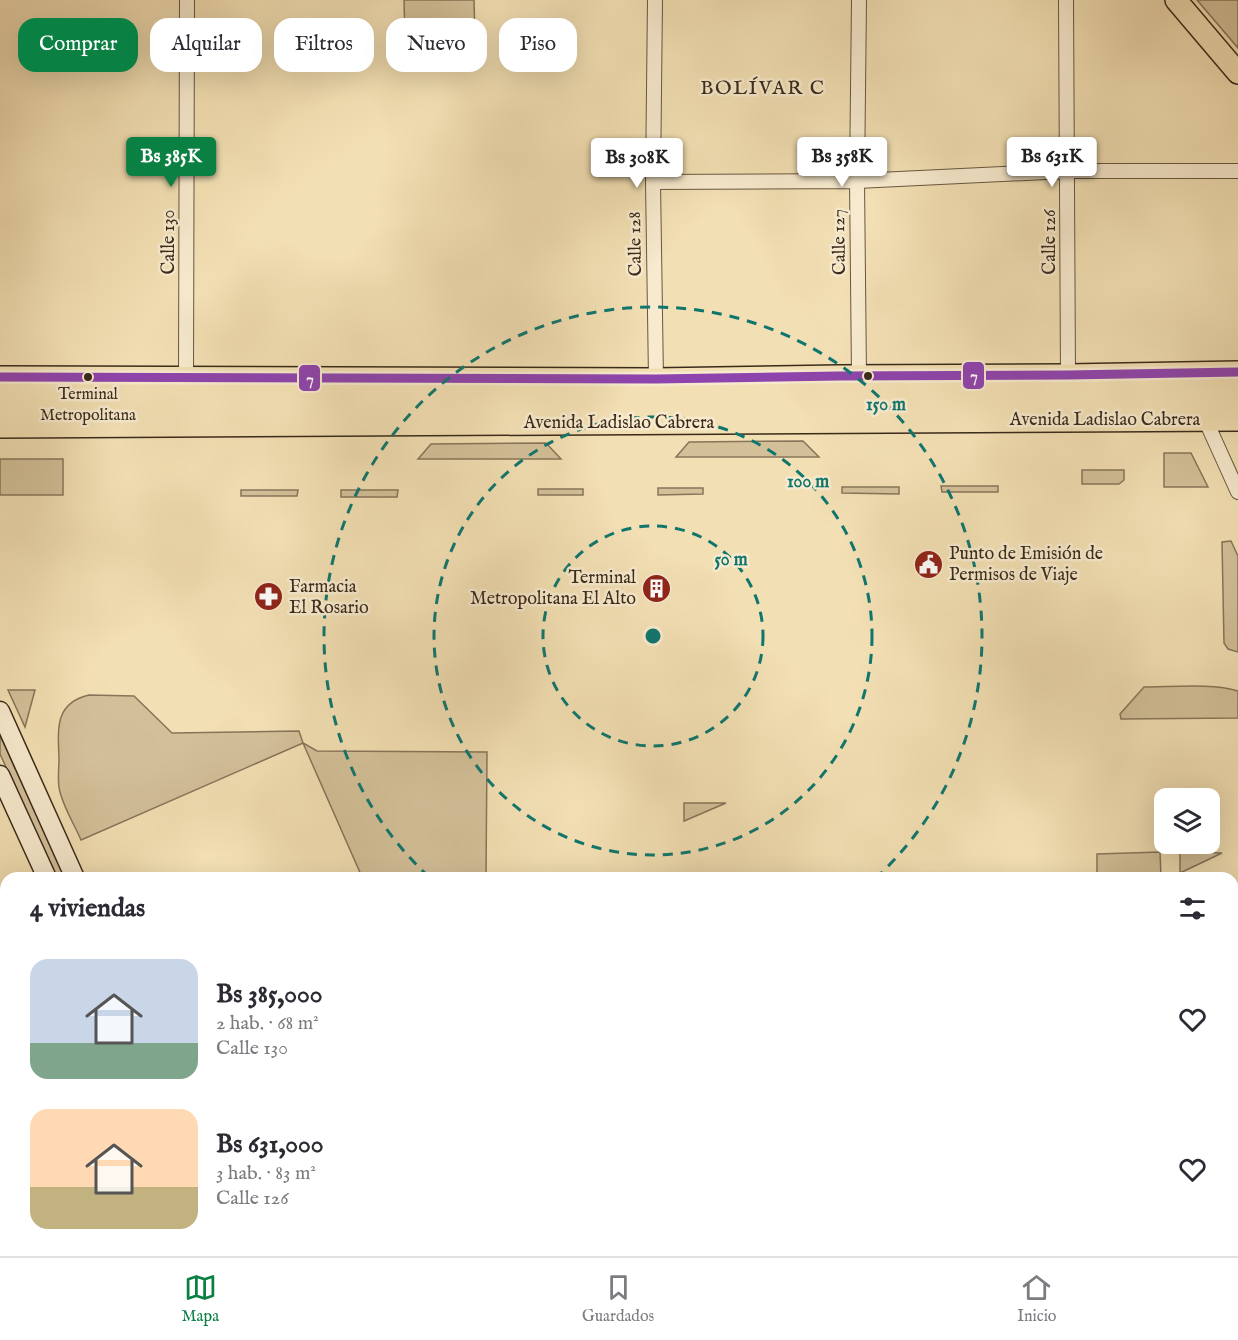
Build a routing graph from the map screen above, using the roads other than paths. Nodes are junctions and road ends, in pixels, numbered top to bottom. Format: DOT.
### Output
graph roads {
  1 [pos="187,0"];
  2 [pos="655,0"];
  3 [pos="859,0"];
  4 [pos="1066,0"];
  5 [pos="1176,0"];
  6 [pos="1238,73"];
  7 [pos="1067,171"];
  8 [pos="1238,171"];
  9 [pos="857,181"];
  10 [pos="653,182"];
  11 [pos="1238,372"];
  12 [pos="1167,373"];
  13 [pos="1068,375"];
  14 [pos="1092,375"];
  15 [pos="859,376"];
  16 [pos="0,377"];
  17 [pos="186,377"];
  18 [pos="656,379"];
  19 [pos="1126,391"];
  20 [pos="1238,392"];
  21 [pos="0,395"];
  22 [pos="1238,408"];
  23 [pos="0,412"];
  24 [pos="1205,419"];
  25 [pos="1238,420"];
  26 [pos="0,427"];
  27 [pos="1238,492"];
  28 [pos="0,711"];
  29 [pos="0,775"];
  30 [pos="34,786"];
  31 [pos="10,797"];
  32 [pos="36,853"];
  33 [pos="36,872"];
  34 [pos="44,872"];
  35 [pos="72,872"];
  1 -- 17 [label="street, Calle 130"];
  2 -- 10 [label="street, Calle 128"];
  3 -- 9 [label="street, Calle 127"];
  4 -- 7 [label="street, Calle 126"];
  5 -- 6 [label="main road"];
  7 -- 8 [label="street"];
  7 -- 9 [label="street"];
  7 -- 13 [label="street, Calle 126"];
  9 -- 10 [label="street"];
  9 -- 15 [label="street, Calle 127"];
  10 -- 18 [label="street, Calle 128"];
  11 -- 12 [label="main road"];
  12 -- 14 [label="main road"];
  12 -- 19 [label="main road"];
  13 -- 14 [label="main road"];
  13 -- 15 [label="main road"];
  14 -- 19 [label="main road"];
  15 -- 18 [label="main road"];
  16 -- 17 [label="main road"];
  17 -- 18 [label="main road"];
  19 -- 20 [label="main road, Avenida Ladislao Cabrera"];
  19 -- 21 [label="main road, Avenida Ladislao Cabrera"];
  22 -- 23 [label="main road, Avenida Ladislao Cabrera"];
  24 -- 25 [label="main road, Avenida Ladislao Cabrera"];
  24 -- 26 [label="main road, Avenida Ladislao Cabrera"];
  24 -- 27 [label="street"];
  28 -- 30 [label="main road"];
  29 -- 31 [label="main road"];
  30 -- 31 [label="main road"];
  30 -- 35 [label="main road"];
  31 -- 32 [label="main road"];
  32 -- 33 [label="street"];
  32 -- 34 [label="main road"];
}
